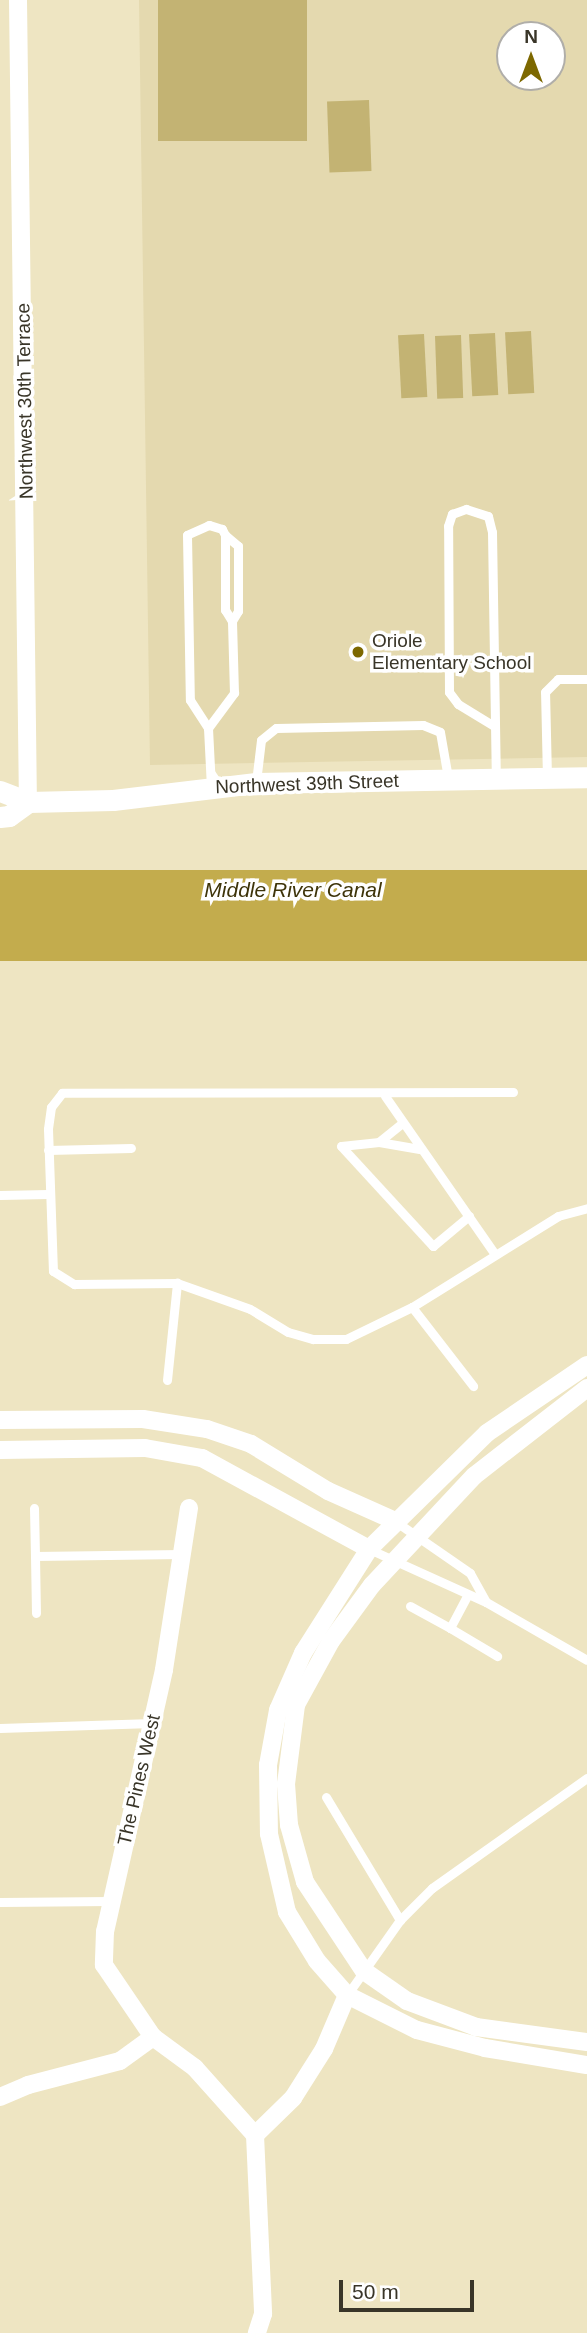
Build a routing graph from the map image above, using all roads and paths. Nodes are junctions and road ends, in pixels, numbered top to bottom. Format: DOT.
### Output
graph roads {
  1 [pos="19,0"];
  2 [pos="587,679"];
  3 [pos="494,726"];
  4 [pos="208,728"];
  5 [pos="587,777"];
  6 [pos="547,778"];
  7 [pos="496,779"];
  8 [pos="449,780"];
  9 [pos="256,783"];
  10 [pos="211,788"];
  11 [pos="0,791"];
  12 [pos="28,802"];
  13 [pos="0,817"];
  14 [pos="513,1092"];
  15 [pos="385,1096"];
  16 [pos="401,1124"];
  17 [pos="379,1142"];
  18 [pos="131,1148"];
  19 [pos="419,1149"];
  20 [pos="48,1150"];
  21 [pos="48,1194"];
  22 [pos="0,1195"];
  23 [pos="587,1209"];
  24 [pos="469,1216"];
  25 [pos="494,1253"];
  26 [pos="177,1283"];
  27 [pos="412,1307"];
  28 [pos="587,1365"];
  29 [pos="167,1380"];
  30 [pos="472,1386"];
  31 [pos="587,1388"];
  32 [pos="0,1420"];
  33 [pos="0,1450"];
  34 [pos="34,1508"];
  35 [pos="189,1508"];
  36 [pos="395,1521"];
  37 [pos="418,1536"];
  38 [pos="369,1549"];
  39 [pos="182,1554"];
  40 [pos="35,1556"];
  41 [pos="397,1559"];
  42 [pos="467,1596"];
  43 [pos="486,1602"];
  44 [pos="410,1606"];
  45 [pos="36,1613"];
  46 [pos="450,1628"];
  47 [pos="497,1657"];
  48 [pos="587,1660"];
  49 [pos="152,1723"];
  50 [pos="0,1728"];
  51 [pos="587,1780"];
  52 [pos="326,1797"];
  53 [pos="112,1901"];
  54 [pos="0,1902"];
  55 [pos="400,1920"];
  56 [pos="364,1971"];
  57 [pos="347,1994"];
  58 [pos="153,2037"];
  59 [pos="587,2042"];
  60 [pos="587,2065"];
  61 [pos="0,2097"];
  62 [pos="255,2136"];
  63 [pos="257,2333"];
  1 -- 12 [label="street, Northwest 30th Terrace"];
  2 -- 6 [label="lane"];
  3 -- 3 [label="lane"];
  3 -- 7 [label="lane"];
  4 -- 4 [label="lane"];
  4 -- 10 [label="lane"];
  5 -- 6 [label="street, Northwest 39th Street"];
  6 -- 7 [label="street, Northwest 39th Street"];
  7 -- 8 [label="street, Northwest 39th Street"];
  8 -- 9 [label="street, Northwest 39th Street"];
  8 -- 9 [label="lane"];
  9 -- 10 [label="street, Northwest 39th Street"];
  10 -- 12 [label="street, Northwest 39th Street"];
  11 -- 12 [label="street, Northwest 39th Street"];
  12 -- 13 [label="street, Northwest 39th Street"];
  14 -- 15 [label="lane"];
  15 -- 16 [label="lane"];
  15 -- 20 [label="lane"];
  16 -- 17 [label="lane"];
  16 -- 19 [label="lane"];
  17 -- 19 [label="lane"];
  17 -- 24 [label="lane"];
  18 -- 20 [label="lane"];
  19 -- 24 [label="lane"];
  20 -- 21 [label="lane"];
  21 -- 22 [label="lane"];
  21 -- 26 [label="lane"];
  23 -- 25 [label="lane"];
  24 -- 25 [label="lane"];
  25 -- 27 [label="lane"];
  26 -- 27 [label="lane"];
  26 -- 29 [label="lane"];
  27 -- 30 [label="lane"];
  28 -- 36 [label="street"];
  31 -- 37 [label="street"];
  32 -- 36 [label="street"];
  33 -- 38 [label="street"];
  34 -- 40 [label="lane"];
  35 -- 39 [label="street, The Pines West"];
  36 -- 37 [label="lane"];
  36 -- 38 [label="street"];
  37 -- 41 [label="street"];
  37 -- 43 [label="lane"];
  38 -- 41 [label="lane"];
  38 -- 57 [label="street"];
  39 -- 40 [label="lane"];
  39 -- 49 [label="street, The Pines West"];
  40 -- 45 [label="lane"];
  41 -- 42 [label="lane"];
  41 -- 56 [label="street"];
  42 -- 43 [label="lane"];
  42 -- 46 [label="lane"];
  43 -- 48 [label="lane"];
  44 -- 46 [label="lane"];
  46 -- 47 [label="lane"];
  49 -- 50 [label="lane"];
  49 -- 53 [label="street, The Pines West"];
  51 -- 55 [label="lane"];
  52 -- 55 [label="lane"];
  53 -- 54 [label="lane"];
  53 -- 58 [label="street, The Pines West"];
  55 -- 56 [label="lane"];
  56 -- 57 [label="lane"];
  56 -- 59 [label="street"];
  57 -- 60 [label="street"];
  57 -- 62 [label="street"];
  58 -- 61 [label="street"];
  58 -- 62 [label="street, The Pines West"];
  62 -- 63 [label="street"];
}
